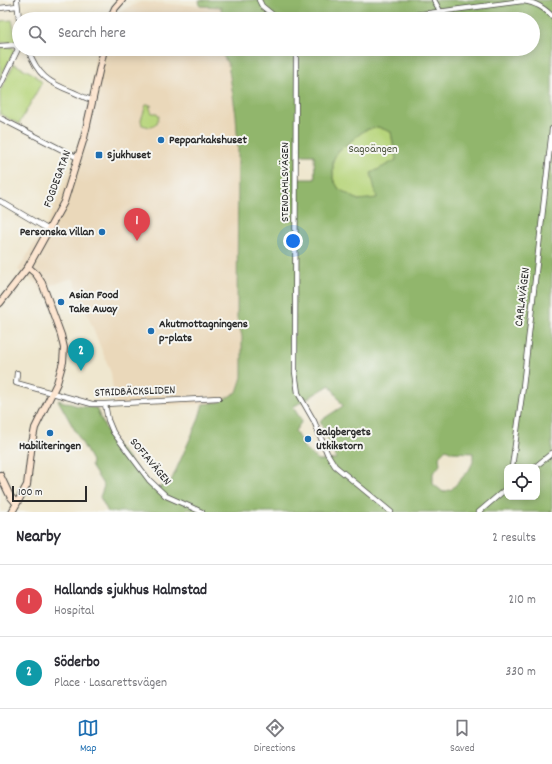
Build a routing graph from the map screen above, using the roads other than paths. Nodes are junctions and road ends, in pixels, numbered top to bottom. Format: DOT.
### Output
graph roads {
  1 [pos="17,0"];
  2 [pos="122,0"];
  3 [pos="259,0"];
  4 [pos="434,0"];
  5 [pos="17,6"];
  6 [pos="0,8"];
  7 [pos="440,11"];
  8 [pos="18,12"];
  9 [pos="113,12"];
  10 [pos="269,12"];
  11 [pos="433,12"];
  12 [pos="552,16"];
  13 [pos="12,45"];
  14 [pos="0,46"];
  15 [pos="15,56"];
  16 [pos="30,56"];
  17 [pos="102,56"];
  18 [pos="296,56"];
  19 [pos="0,86"];
  20 [pos="93,100"];
  21 [pos="0,118"];
  22 [pos="552,129"];
  23 [pos="78,158"];
  24 [pos="2,202"];
  25 [pos="0,208"];
  26 [pos="49,230"];
  27 [pos="28,267"];
  28 [pos="0,303"];
  29 [pos="17,373"];
  30 [pos="53,393"];
  31 [pos="219,398"];
  32 [pos="105,404"];
  33 [pos="552,452"];
  34 [pos="512,464"];
  35 [pos="538,464"];
  36 [pos="0,475"];
  37 [pos="504,491"];
  38 [pos="16,503"];
  39 [pos="12,511"];
  40 [pos="202,512"];
  41 [pos="391,512"];
  42 [pos="479,512"];
  1 -- 5 [label="street"];
  2 -- 9 [label="street"];
  3 -- 10 [label="street"];
  4 -- 7 [label="street"];
  5 -- 6 [label="street"];
  5 -- 8 [label="street"];
  7 -- 11 [label="street"];
  7 -- 12 [label="street"];
  13 -- 14 [label="street"];
  15 -- 19 [label="street"];
  16 -- 20 [label="street"];
  17 -- 20 [label="street, FOGDEGATAN"];
  18 -- 41 [label="street, STENDAHLSVÄGEN"];
  20 -- 23 [label="street, FOGDEGATAN"];
  21 -- 23 [label="street"];
  22 -- 34 [label="street, CARLAVÄGEN"];
  23 -- 26 [label="street, FOGDEGATAN"];
  24 -- 25 [label="street"];
  24 -- 26 [label="street"];
  26 -- 27 [label="street, FOGDEGATAN"];
  27 -- 28 [label="street, FOGDEGATAN"];
  27 -- 30 [label="street"];
  29 -- 30 [label="street, STRIDBÄCKSLIDEN"];
  30 -- 32 [label="street, STRIDBÄCKSLIDEN"];
  30 -- 38 [label="street"];
  31 -- 32 [label="street, STRIDBÄCKSLIDEN"];
  32 -- 40 [label="street, SOFIAVÄGEN"];
  33 -- 35 [label="street"];
  36 -- 38 [label="street"];
  37 -- 42 [label="street"];
  38 -- 39 [label="street"];
}
